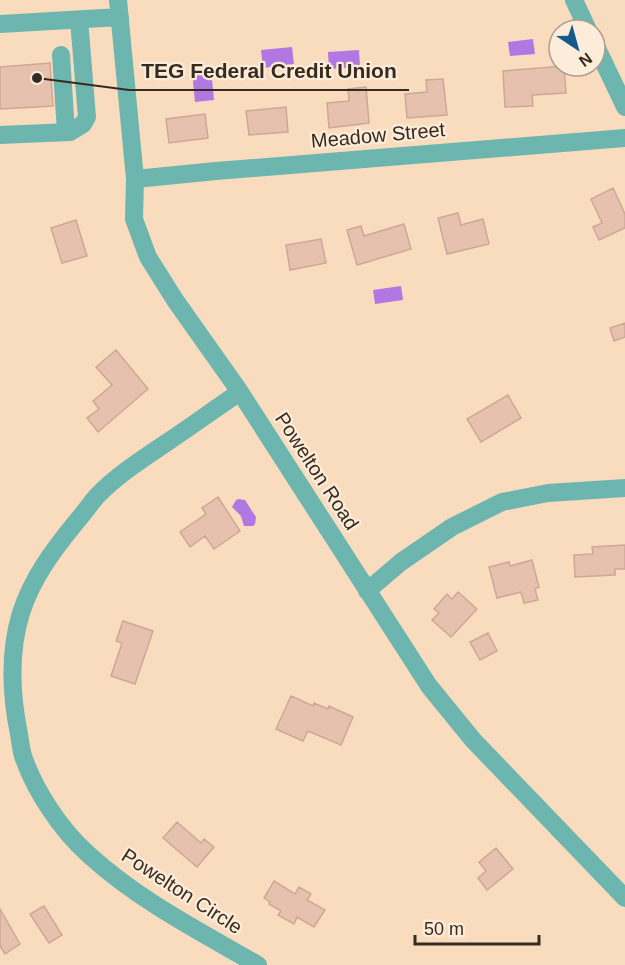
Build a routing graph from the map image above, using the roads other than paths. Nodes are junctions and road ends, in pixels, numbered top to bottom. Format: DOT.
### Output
graph roads {
  1 [pos="574,0"];
  2 [pos="119,8"];
  3 [pos="582,18"];
  4 [pos="79,20"];
  5 [pos="0,24"];
  6 [pos="61,55"];
  7 [pos="607,69"];
  8 [pos="625,107"];
  9 [pos="66,132"];
  10 [pos="0,135"];
  11 [pos="625,138"];
  12 [pos="135,179"];
  13 [pos="240,392"];
  14 [pos="625,488"];
  15 [pos="367,591"];
  16 [pos="625,898"];
  17 [pos="258,965"];
  1 -- 3 [label="street"];
  2 -- 4 [label="street"];
  2 -- 12 [label="street, Powelton Road"];
  4 -- 5 [label="street"];
  4 -- 9 [label="street"];
  6 -- 9 [label="street"];
  7 -- 8 [label="street"];
  9 -- 10 [label="street"];
  11 -- 12 [label="street, Meadow Street"];
  12 -- 13 [label="street, Powelton Road"];
  13 -- 15 [label="street, Powelton Road"];
  13 -- 17 [label="street, Powelton Circle"];
  14 -- 15 [label="street"];
  15 -- 16 [label="street, Powelton Road"];
}
